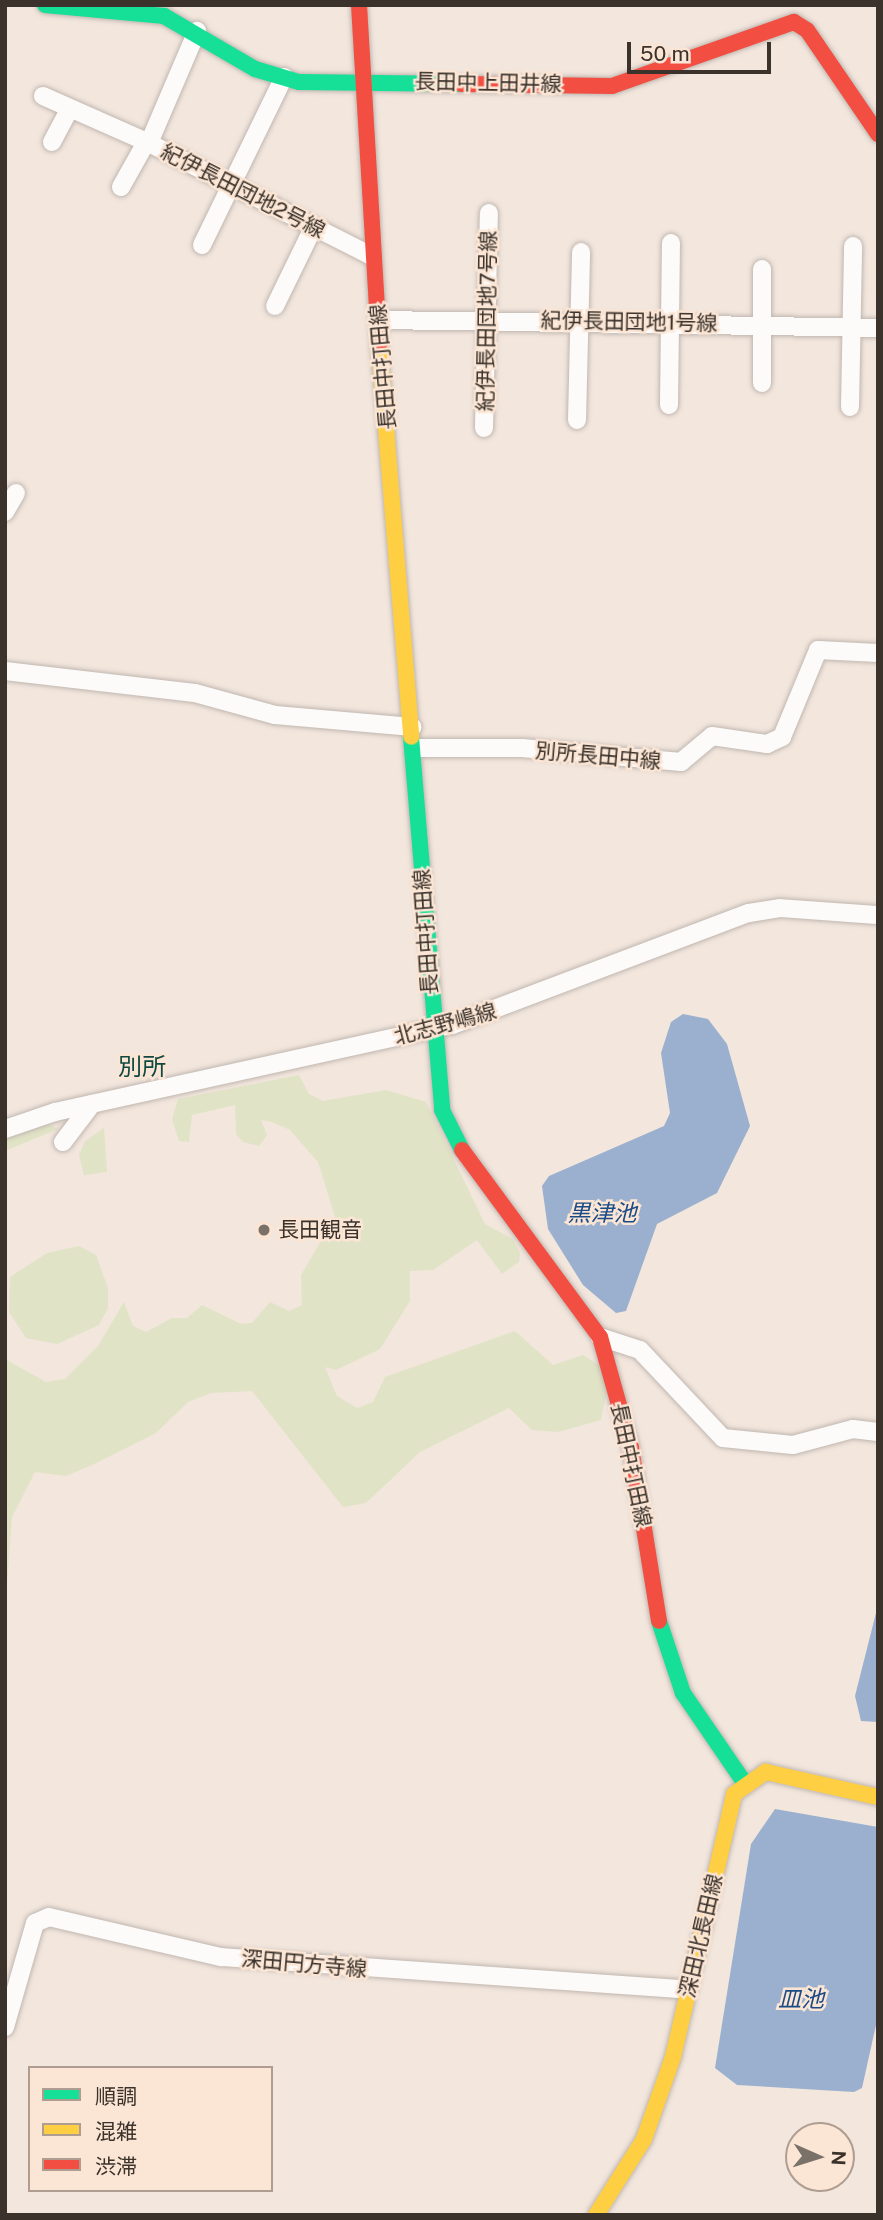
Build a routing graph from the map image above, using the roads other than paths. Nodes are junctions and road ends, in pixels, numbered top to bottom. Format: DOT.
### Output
graph roads {
  1 [pos="45,5"];
  2 [pos="359,5"];
  3 [pos="197,31"];
  4 [pos="284,77"];
  5 [pos="360,81"];
  6 [pos="43,96"];
  7 [pos="69,110"];
  8 [pos="878,134"];
  9 [pos="52,142"];
  10 [pos="146,145"];
  11 [pos="231,184"];
  12 [pos="121,187"];
  13 [pos="489,213"];
  14 [pos="313,228"];
  15 [pos="671,243"];
  16 [pos="202,245"];
  17 [pos="852,246"];
  18 [pos="581,252"];
  19 [pos="372,256"];
  20 [pos="762,269"];
  21 [pos="275,306"];
  22 [pos="380,320"];
  23 [pos="487,320"];
  24 [pos="579,321"];
  25 [pos="670,323"];
  26 [pos="762,325"];
  27 [pos="851,327"];
  28 [pos="878,328"];
  29 [pos="762,383"];
  30 [pos="669,405"];
  31 [pos="850,407"];
  32 [pos="577,420"];
  33 [pos="484,428"];
  34 [pos="16,492"];
  35 [pos="5,512"];
  36 [pos="878,653"];
  37 [pos="5,671"];
  38 [pos="412,726"];
  39 [pos="413,748"];
  40 [pos="878,915"];
  41 [pos="432,1030"];
  42 [pos="92,1104"];
  43 [pos="5,1129"];
  44 [pos="63,1142"];
  45 [pos="600,1337"];
  46 [pos="878,1432"];
  47 [pos="744,1782"];
  48 [pos="878,1797"];
  49 [pos="688,1990"];
  50 [pos="5,2027"];
  51 [pos="596,2215"];
  1 -- 3 [label="street, 長田中上田井線"];
  2 -- 5 [label="street, 長田中打田線"];
  3 -- 4 [label="street, 長田中上田井線"];
  3 -- 10 [label="street, 紀伊長田団地2号線"];
  4 -- 5 [label="street, 長田中上田井線"];
  4 -- 11 [label="street"];
  5 -- 8 [label="street, 長田中上田井線"];
  5 -- 19 [label="street, 長田中打田線"];
  6 -- 7 [label="street"];
  7 -- 9 [label="street"];
  7 -- 10 [label="street"];
  10 -- 11 [label="street, 紀伊長田団地2号線"];
  10 -- 12 [label="street"];
  11 -- 14 [label="street, 紀伊長田団地2号線"];
  11 -- 16 [label="street"];
  13 -- 23 [label="street, 紀伊長田団地7号線"];
  14 -- 19 [label="street, 紀伊長田団地2号線"];
  14 -- 21 [label="street"];
  15 -- 25 [label="street"];
  17 -- 27 [label="street"];
  18 -- 24 [label="street"];
  19 -- 22 [label="street, 長田中打田線"];
  20 -- 26 [label="street"];
  22 -- 23 [label="street, 紀伊長田団地1号線"];
  22 -- 38 [label="street, 長田中打田線"];
  23 -- 24 [label="street, 紀伊長田団地1号線"];
  23 -- 33 [label="street, 紀伊長田団地7号線"];
  24 -- 25 [label="street, 紀伊長田団地1号線"];
  24 -- 32 [label="street"];
  25 -- 26 [label="street, 紀伊長田団地1号線"];
  25 -- 30 [label="street"];
  26 -- 27 [label="street, 紀伊長田団地1号線"];
  26 -- 29 [label="street"];
  27 -- 28 [label="street, 紀伊長田団地1号線"];
  27 -- 31 [label="street"];
  34 -- 35 [label="street"];
  36 -- 39 [label="street, 別所長田中線"];
  37 -- 38 [label="street"];
  38 -- 39 [label="street, 長田中打田線"];
  39 -- 41 [label="street, 長田中打田線"];
  40 -- 41 [label="street, 北志野嶋線"];
  41 -- 42 [label="street, 北志野嶋線"];
  41 -- 45 [label="street, 長田中打田線"];
  42 -- 43 [label="street, 北志野嶋線"];
  42 -- 44 [label="street"];
  45 -- 46 [label="street"];
  45 -- 47 [label="street, 長田中打田線"];
  47 -- 48 [label="street"];
  47 -- 49 [label="street, 深田北長田線"];
  49 -- 50 [label="street, 深田円方寺線"];
  49 -- 51 [label="street, 深田北長田線"];
}
